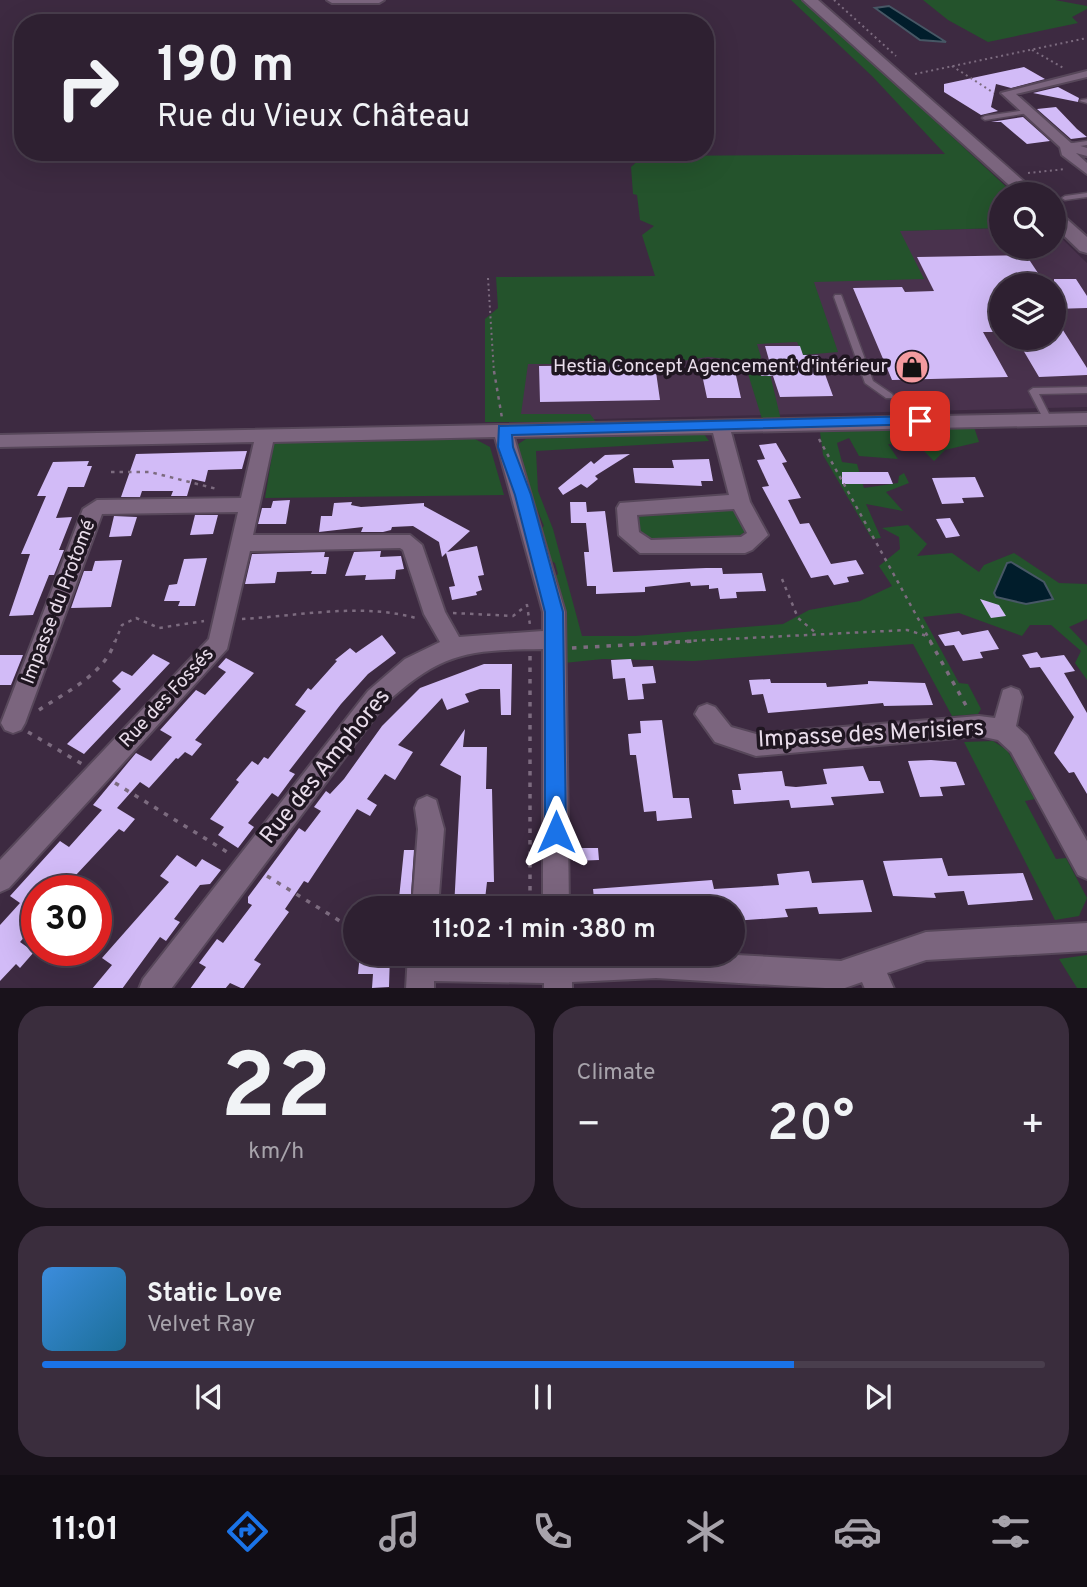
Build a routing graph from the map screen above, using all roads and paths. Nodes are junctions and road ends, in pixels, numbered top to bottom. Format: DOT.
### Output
graph roads {
  1 [pos="332,0"];
  2 [pos="379,0"];
  3 [pos="810,0"];
  4 [pos="820,0"];
  5 [pos="855,38"];
  6 [pos="1087,38"];
  7 [pos="1031,50"];
  8 [pos="951,66"];
  9 [pos="899,76"];
  10 [pos="1084,77"];
  11 [pos="1000,93"];
  12 [pos="1026,112"];
  13 [pos="985,118"];
  14 [pos="1087,143"];
  15 [pos="1066,146"];
  16 [pos="1087,152"];
  17 [pos="1085,168"];
  18 [pos="1025,174"];
  19 [pos="1016,182"];
  20 [pos="1087,195"];
  21 [pos="1066,198"];
  22 [pos="1066,228"];
  23 [pos="1087,247"];
  24 [pos="488,278"];
  25 [pos="838,297"];
  26 [pos="1087,390"];
  27 [pos="889,396"];
  28 [pos="1087,419"];
  29 [pos="1048,420"];
  30 [pos="812,424"];
  31 [pos="720,426"];
  32 [pos="504,430"];
  33 [pos="265,435"];
  34 [pos="0,441"];
  35 [pos="111,472"];
  36 [pos="219,489"];
  37 [pos="740,502"];
  38 [pos="250,505"];
  39 [pos="242,543"];
  40 [pos="782,579"];
  41 [pos="436,616"];
  42 [pos="226,619"];
  43 [pos="816,633"];
  44 [pos="927,636"];
  45 [pos="530,641"];
  46 [pos="555,644"];
  47 [pos="453,646"];
  48 [pos="1011,697"];
  49 [pos="707,714"];
  50 [pos="13,723"];
  51 [pos="979,726"];
  52 [pos="1004,730"];
  53 [pos="97,773"];
  54 [pos="427,808"];
  55 [pos="248,865"];
  56 [pos="1087,866"];
  57 [pos="0,879"];
  58 [pos="426,896"];
  59 [pos="530,896"];
  60 [pos="556,896"];
  61 [pos="343,923"];
  62 [pos="1087,937"];
  63 [pos="421,970"];
  64 [pos="557,971"];
  65 [pos="875,978"];
  66 [pos="154,988"];
  1 -- 2 [label="street"];
  3 -- 5 [label="street"];
  4 -- 5 [label="street"];
  5 -- 9 [label="street"];
  6 -- 7 [label="path"];
  7 -- 8 [label="path"];
  7 -- 10 [label="path"];
  8 -- 9 [label="path"];
  8 -- 11 [label="path"];
  9 -- 19 [label="street"];
  10 -- 11 [label="street"];
  11 -- 12 [label="street"];
  12 -- 13 [label="lane"];
  12 -- 15 [label="street"];
  14 -- 15 [label="lane"];
  15 -- 16 [label="street"];
  15 -- 17 [label="street"];
  17 -- 18 [label="path"];
  20 -- 21 [label="lane"];
  22 -- 23 [label="street"];
  24 -- 32 [label="path"];
  25 -- 27 [label="lane"];
  26 -- 29 [label="lane"];
  28 -- 29 [label="street"];
  29 -- 30 [label="street"];
  30 -- 31 [label="street"];
  30 -- 44 [label="path"];
  31 -- 32 [label="street"];
  31 -- 37 [label="street"];
  32 -- 33 [label="street"];
  32 -- 46 [label="street"];
  33 -- 34 [label="street"];
  33 -- 38 [label="street, Rue des Fossés"];
  35 -- 36 [label="path"];
  37 -- 37 [label="street"];
  38 -- 39 [label="street, Rue des Fossés"];
  38 -- 50 [label="street, Impasse du Protomé"];
  39 -- 41 [label="street"];
  39 -- 42 [label="street, Rue des Fossés"];
  40 -- 43 [label="path"];
  41 -- 42 [label="path"];
  41 -- 45 [label="path"];
  41 -- 47 [label="street"];
  42 -- 50 [label="path"];
  42 -- 53 [label="street, Rue des Fossés"];
  43 -- 44 [label="path"];
  43 -- 46 [label="path"];
  44 -- 51 [label="path"];
  45 -- 46 [label="street, Rue des Amphores"];
  45 -- 47 [label="street, Rue des Amphores"];
  45 -- 59 [label="path"];
  46 -- 60 [label="street"];
  47 -- 55 [label="street, Rue des Amphores"];
  48 -- 52 [label="street"];
  49 -- 51 [label="street, Impasse des Merisiers"];
  50 -- 53 [label="path"];
  51 -- 52 [label="street, Impasse des Merisiers"];
  52 -- 56 [label="street"];
  53 -- 55 [label="path"];
  53 -- 57 [label="street, Rue des Fossés"];
  54 -- 58 [label="street"];
  55 -- 61 [label="path"];
  55 -- 66 [label="street, Rue des Amphores"];
  62 -- 65 [label="street"];
  63 -- 64 [label="street"];
  64 -- 65 [label="street"];
}
